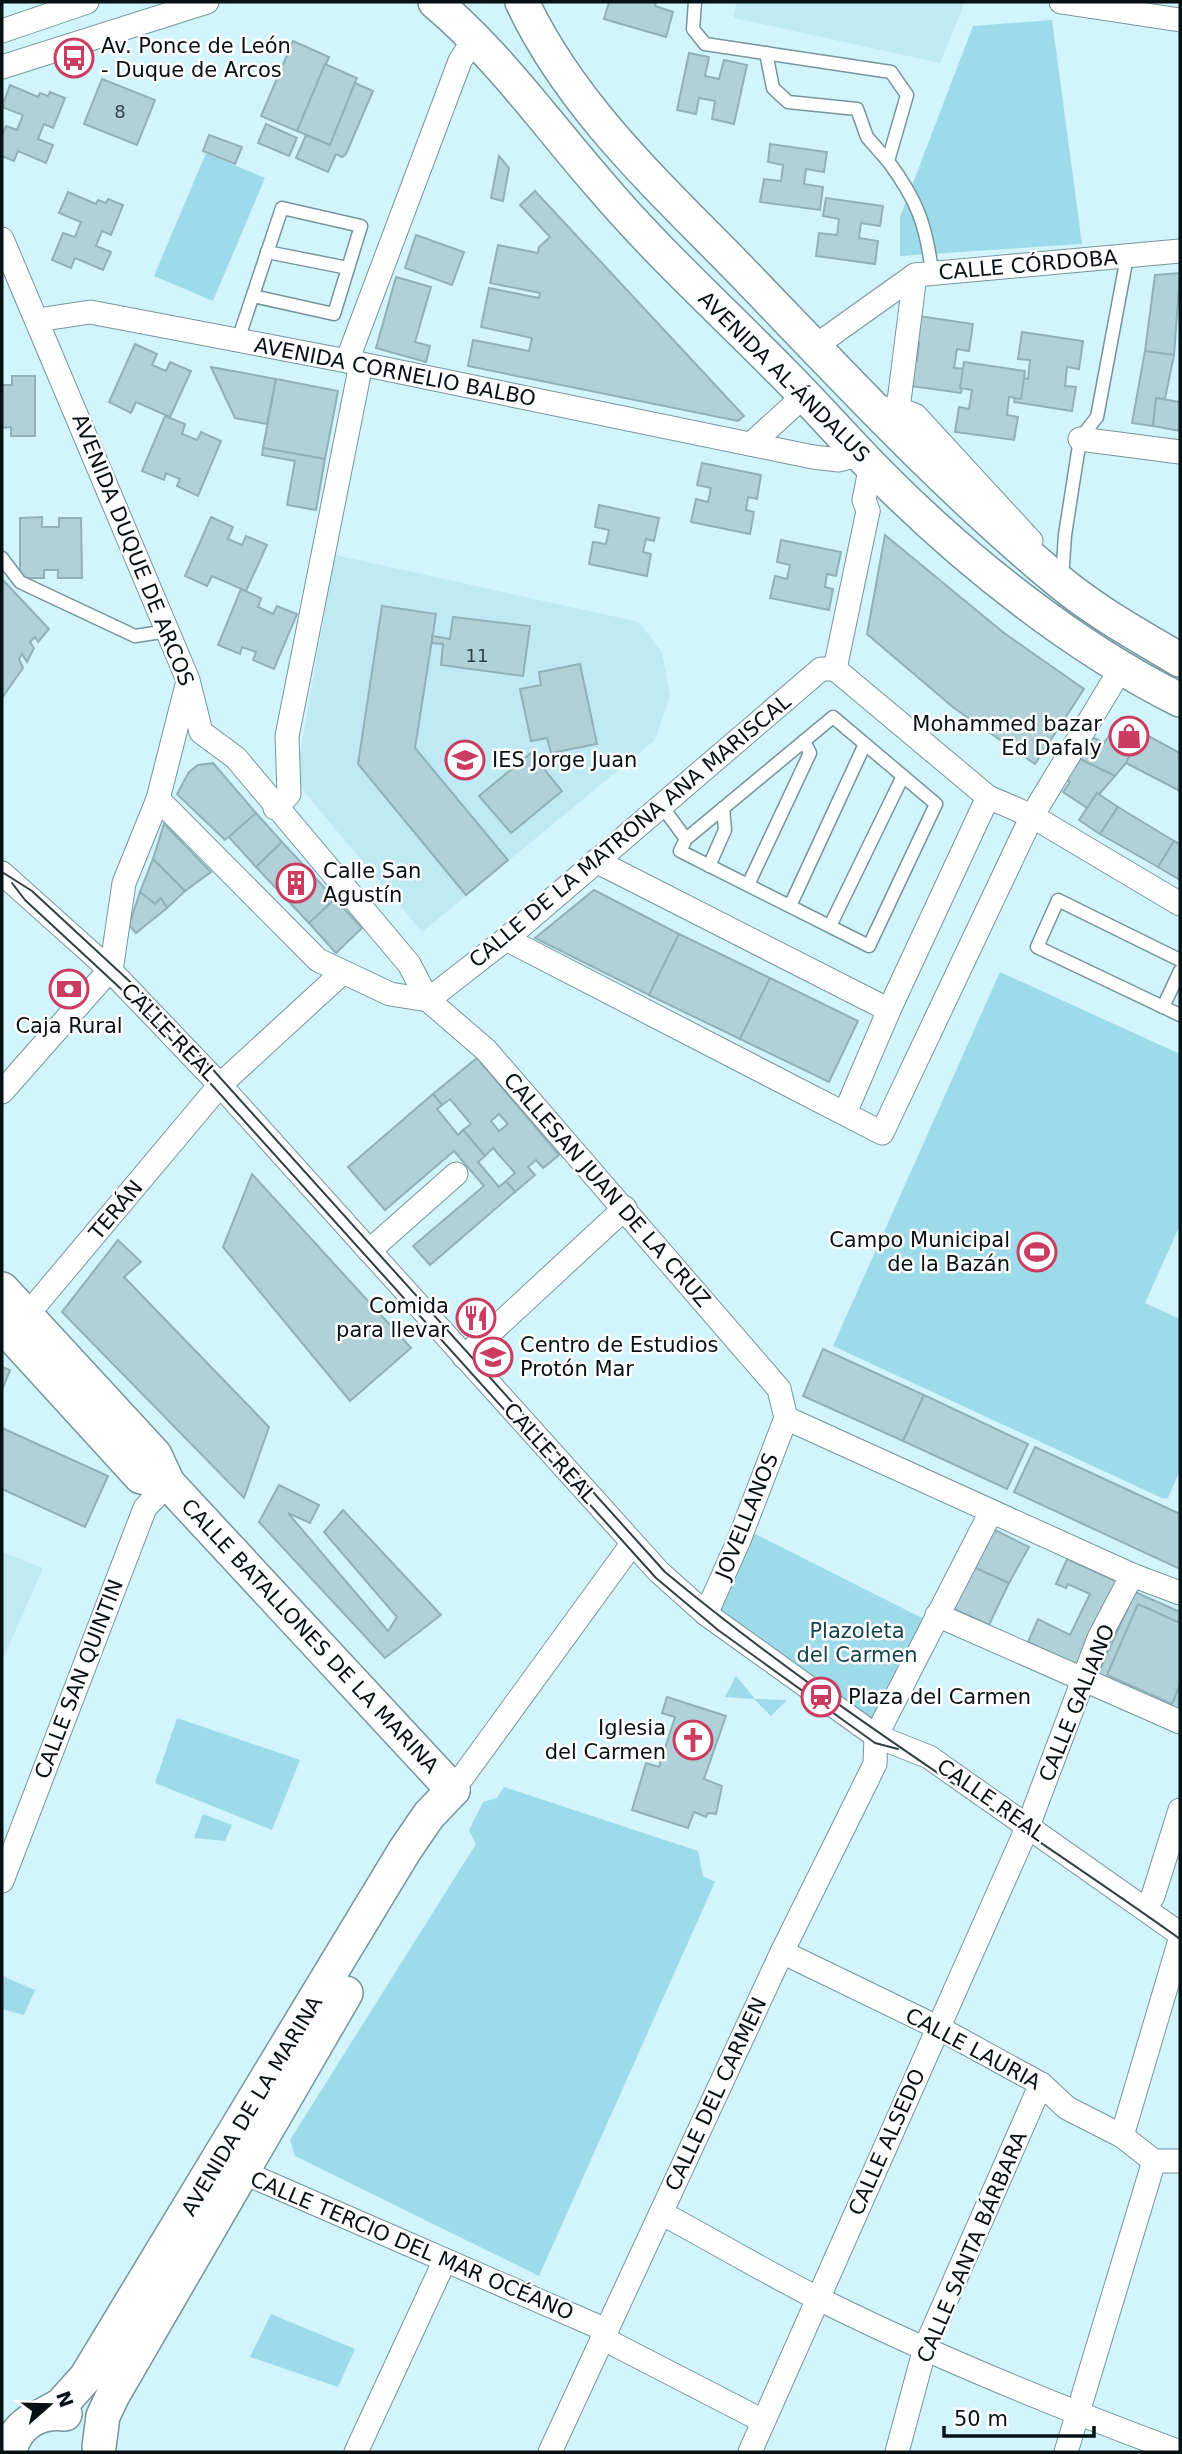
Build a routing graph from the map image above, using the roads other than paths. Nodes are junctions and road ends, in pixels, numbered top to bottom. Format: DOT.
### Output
graph roads {
  1 [pos="87,2"];
  2 [pos="207,2"];
  3 [pos="435,2"];
  4 [pos="522,2"];
  5 [pos="695,2"];
  6 [pos="1061,2"];
  7 [pos="1180,20"];
  8 [pos="2,31"];
  9 [pos="475,37"];
  10 [pos="766,53"];
  11 [pos="2,67"];
  12 [pos="888,161"];
  13 [pos="2,239"];
  14 [pos="1180,251"];
  15 [pos="267,252"];
  16 [pos="1127,257"];
  17 [pos="348,268"];
  18 [pos="924,273"];
  19 [pos="253,296"];
  20 [pos="38,320"];
  21 [pos="238,340"];
  22 [pos="814,347"];
  23 [pos="354,362"];
  24 [pos="805,395"];
  25 [pos="884,408"];
  26 [pos="1080,439"];
  27 [pos="751,444"];
  28 [pos="1180,452"];
  29 [pos="866,460"];
  30 [pos="902,495"];
  31 [pos="868,511"];
  32 [pos="2,558"];
  33 [pos="1062,583"];
  34 [pos="168,631"];
  35 [pos="1180,660"];
  36 [pos="1122,667"];
  37 [pos="835,669"];
  38 [pos="188,680"];
  39 [pos="1180,700"];
  40 [pos="804,741"];
  41 [pos="865,744"];
  42 [pos="903,776"];
  43 [pos="988,797"];
  44 [pos="158,799"];
  45 [pos="662,805"];
  46 [pos="275,807"];
  47 [pos="723,808"];
  48 [pos="1032,816"];
  49 [pos="686,839"];
  50 [pos="596,861"];
  51 [pos="709,866"];
  52 [pos="2,872"];
  53 [pos="748,885"];
  54 [pos="1180,904"];
  55 [pos="790,906"];
  56 [pos="830,926"];
  57 [pos="506,939"];
  58 [pos="1180,960"];
  59 [pos="109,969"];
  60 [pos="1180,971"];
  61 [pos="342,973"];
  62 [pos="428,1000"];
  63 [pos="1163,1007"];
  64 [pos="889,1010"];
  65 [pos="1180,1015"];
  66 [pos="220,1084"];
  67 [pos="2,1092"];
  68 [pos="845,1113"];
  69 [pos="456,1174"];
  70 [pos="625,1208"];
  71 [pos="369,1251"];
  72 [pos="2,1289"];
  73 [pos="13,1326"];
  74 [pos="464,1357"];
  75 [pos="786,1418"];
  76 [pos="167,1483"];
  77 [pos="991,1512"];
  78 [pos="632,1544"];
  79 [pos="1132,1575"];
  80 [pos="1180,1593"];
  81 [pos="706,1614"];
  82 [pos="937,1615"];
  83 [pos="1085,1680"];
  84 [pos="1180,1722"];
  85 [pos="876,1736"];
  86 [pos="453,1790"];
  87 [pos="1180,1810"];
  88 [pos="1026,1829"];
  89 [pos="2,1881"];
  90 [pos="1146,1907"];
  91 [pos="1180,1934"];
  92 [pos="1180,1940"];
  93 [pos="782,1952"];
  94 [pos="937,2027"];
  95 [pos="1041,2084"];
  96 [pos="1122,2136"];
  97 [pos="1154,2161"];
  98 [pos="1180,2161"];
  99 [pos="231,2167"];
  100 [pos="661,2213"];
  101 [pos="445,2260"];
  102 [pos="818,2299"];
  103 [pos="604,2334"];
  104 [pos="925,2348"];
  105 [pos="1076,2414"];
  106 [pos="764,2421"];
  107 [pos="19,2433"];
  108 [pos="100,2450"];
  109 [pos="356,2452"];
  110 [pos="550,2452"];
  111 [pos="750,2452"];
  112 [pos="897,2452"];
  113 [pos="1066,2452"];
  114 [pos="1180,2452"];
  1 -- 8 [label="street"];
  2 -- 11 [label="street"];
  3 -- 9 [label="street, AVENIDA AL-ÁNDALUS"];
  4 -- 22 [label="street, AVENIDA AL-ÁNDALUS"];
  5 -- 10 [label="lane"];
  6 -- 7 [label="street"];
  9 -- 23 [label="street"];
  9 -- 24 [label="street, AVENIDA AL-ÁNDALUS"];
  10 -- 12 [label="lane"];
  10 -- 12 [label="lane"];
  12 -- 18 [label="lane"];
  13 -- 20 [label="street, AVENIDA DUQUE DE ARCOS"];
  14 -- 16 [label="street, CALLE CÓRDOBA"];
  15 -- 17 [label="lane"];
  15 -- 17 [label="lane"];
  15 -- 19 [label="lane"];
  16 -- 18 [label="street, CALLE CÓRDOBA"];
  16 -- 26 [label="lane"];
  17 -- 19 [label="lane"];
  18 -- 22 [label="street, CALLE CÓRDOBA"];
  18 -- 25 [label="street"];
  19 -- 21 [label="lane"];
  20 -- 21 [label="street, AVENIDA CORNELIO BALBO"];
  20 -- 34 [label="street, AVENIDA DUQUE DE ARCOS"];
  21 -- 23 [label="street, AVENIDA CORNELIO BALBO"];
  22 -- 25 [label="street, AVENIDA AL-ÁNDALUS"];
  23 -- 27 [label="street, AVENIDA CORNELIO BALBO"];
  23 -- 46 [label="street"];
  24 -- 27 [label="street"];
  24 -- 29 [label="street, AVENIDA AL-ÁNDALUS"];
  25 -- 33 [label="street, AVENIDA AL-ÁNDALUS"];
  26 -- 28 [label="street"];
  26 -- 33 [label="lane"];
  27 -- 29 [label="street, AVENIDA CORNELIO BALBO"];
  29 -- 30 [label="street, AVENIDA AL-ÁNDALUS"];
  29 -- 31 [label="street"];
  30 -- 31 [label="street"];
  30 -- 36 [label="street, AVENIDA AL-ÁNDALUS"];
  31 -- 37 [label="street"];
  32 -- 34 [label="lane"];
  33 -- 35 [label="street, AVENIDA AL-ÁNDALUS"];
  34 -- 38 [label="street, AVENIDA DUQUE DE ARCOS"];
  36 -- 39 [label="street, AVENIDA AL-ÁNDALUS"];
  36 -- 48 [label="street"];
  37 -- 43 [label="street"];
  37 -- 45 [label="street, CALLE DE LA MATRONA ANA MARISCAL"];
  38 -- 44 [label="street"];
  38 -- 46 [label="street, AVENIDA DUQUE DE ARCOS"];
  40 -- 41 [label="lane"];
  40 -- 47 [label="lane"];
  40 -- 53 [label="lane"];
  41 -- 42 [label="lane"];
  41 -- 55 [label="lane"];
  42 -- 56 [label="lane"];
  42 -- 56 [label="lane"];
  43 -- 48 [label="street"];
  43 -- 64 [label="street"];
  44 -- 59 [label="street"];
  44 -- 61 [label="street"];
  45 -- 49 [label="lane"];
  45 -- 50 [label="street, CALLE DE LA MATRONA ANA MARISCAL"];
  46 -- 62 [label="street, AVENIDA DUQUE DE ARCOS"];
  47 -- 49 [label="lane"];
  47 -- 51 [label="lane"];
  48 -- 54 [label="street"];
  48 -- 68 [label="street"];
  49 -- 51 [label="lane"];
  50 -- 57 [label="street, CALLE DE LA MATRONA ANA MARISCAL"];
  50 -- 64 [label="street"];
  51 -- 53 [label="lane"];
  52 -- 59 [label="street, CALLE REAL"];
  53 -- 55 [label="lane"];
  55 -- 56 [label="lane"];
  57 -- 62 [label="street, CALLE DE LA MATRONA ANA MARISCAL"];
  57 -- 68 [label="street"];
  58 -- 63 [label="lane"];
  59 -- 66 [label="street, CALLE REAL"];
  59 -- 67 [label="street"];
  60 -- 63 [label="lane"];
  61 -- 62 [label="street"];
  61 -- 66 [label="street, TERÁN"];
  62 -- 70 [label="street, CALLESAN JUAN DE LA CRUZ"];
  63 -- 65 [label="lane"];
  64 -- 68 [label="street"];
  66 -- 71 [label="street, CALLE REAL"];
  66 -- 73 [label="street, TERÁN"];
  69 -- 71 [label="street"];
  70 -- 74 [label="street"];
  70 -- 75 [label="street, CALLESAN JUAN DE LA CRUZ"];
  71 -- 74 [label="street, CALLE REAL"];
  72 -- 73 [label="street"];
  73 -- 76 [label="street"];
  74 -- 78 [label="street, CALLE REAL"];
  75 -- 77 [label="street"];
  75 -- 81 [label="street, JOVELLANOS"];
  76 -- 86 [label="street, CALLE BATALLONES DE LA MARINA"];
  76 -- 89 [label="street, CALLE SAN QUINTIN"];
  77 -- 79 [label="street"];
  77 -- 82 [label="street"];
  78 -- 81 [label="street, CALLE REAL"];
  78 -- 86 [label="street, AVENIDA DE LA MARINA"];
  79 -- 80 [label="street"];
  79 -- 83 [label="street, CALLE GALIANO"];
  81 -- 85 [label="street, CALLE REAL"];
  82 -- 83 [label="street"];
  82 -- 85 [label="street"];
  83 -- 84 [label="street"];
  83 -- 88 [label="street, CALLE GALIANO"];
  85 -- 88 [label="street, CALLE REAL"];
  85 -- 93 [label="street, CALLE DEL CARMEN"];
  86 -- 99 [label="street, AVENIDA DE LA MARINA"];
  87 -- 90 [label="street"];
  88 -- 90 [label="street, CALLE REAL"];
  88 -- 94 [label="street, CALLE ALSEDO"];
  90 -- 91 [label="street, CALLE REAL"];
  92 -- 96 [label="street"];
  93 -- 94 [label="street, CALLE LAURIA"];
  93 -- 100 [label="street, CALLE DEL CARMEN"];
  94 -- 95 [label="street, CALLE LAURIA"];
  94 -- 102 [label="street, CALLE ALSEDO"];
  95 -- 96 [label="street, CALLE LAURIA"];
  95 -- 104 [label="street, CALLE SANTA BÁRBARA"];
  96 -- 97 [label="street, CALLE LAURIA"];
  97 -- 98 [label="street"];
  97 -- 105 [label="street"];
  99 -- 101 [label="street, CALLE TERCIO DEL MAR OCÉANO"];
  99 -- 107 [label="street, AVENIDA DE LA MARINA"];
  99 -- 108 [label="street, AVENIDA DE LA MARINA"];
  100 -- 102 [label="street"];
  100 -- 103 [label="street, CALLE DEL CARMEN"];
  101 -- 103 [label="street, CALLE TERCIO DEL MAR OCÉANO"];
  101 -- 109 [label="street"];
  102 -- 104 [label="street"];
  102 -- 106 [label="street, CALLE ALSEDO"];
  103 -- 106 [label="street, CALLE TERCIO DEL MAR OCÉANO"];
  103 -- 110 [label="street, CALLE DEL CARMEN"];
  104 -- 105 [label="street"];
  104 -- 112 [label="street, CALLE SANTA BÁRBARA"];
  105 -- 113 [label="street"];
  105 -- 114 [label="street"];
  106 -- 111 [label="street, CALLE ALSEDO"];
  107 -- 108 [label="street"];
}
